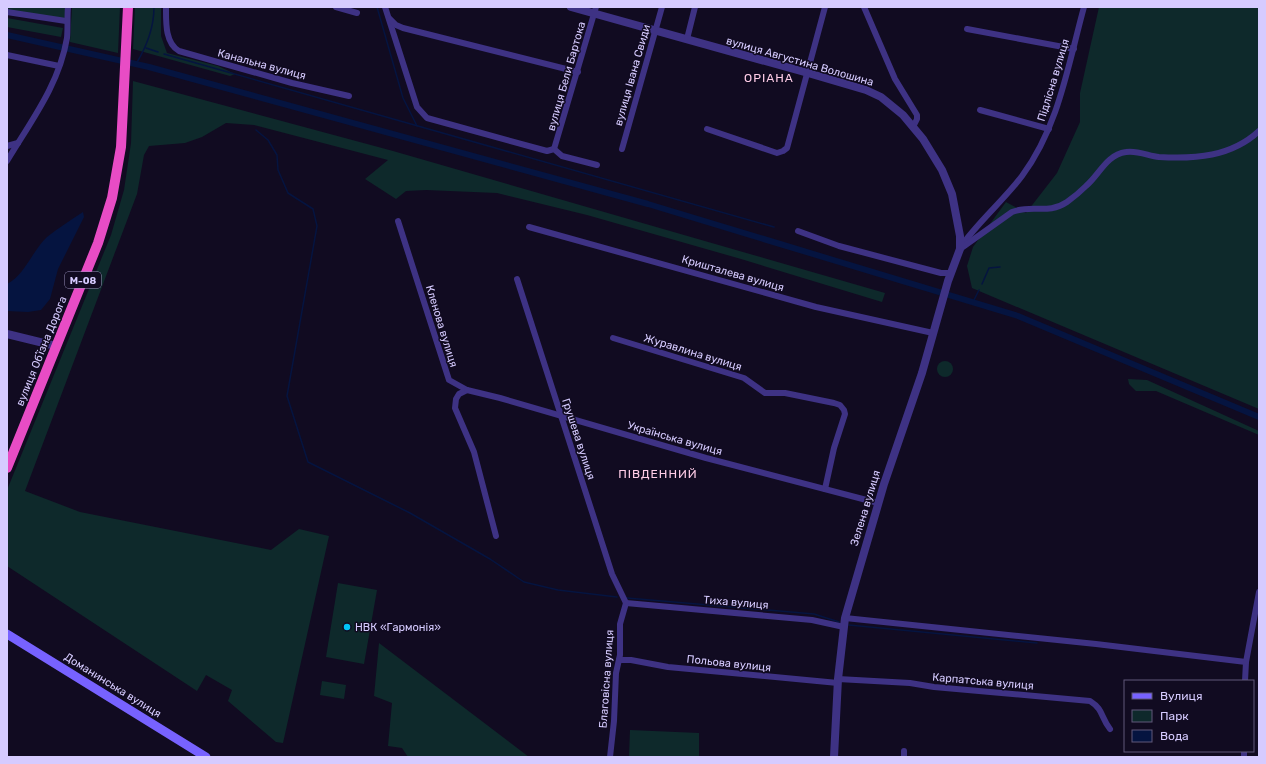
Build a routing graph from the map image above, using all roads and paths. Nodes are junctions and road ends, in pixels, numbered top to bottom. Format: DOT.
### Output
graph roads {
  1 [pos="68,7"];
  2 [pos="128,7"];
  3 [pos="166,7"];
  4 [pos="336,7"];
  5 [pos="385,7"];
  6 [pos="571,7"];
  7 [pos="662,7"];
  8 [pos="695,7"];
  9 [pos="825,7"];
  10 [pos="864,7"];
  11 [pos="1084,7"];
  12 [pos="595,10"];
  13 [pos="7,12"];
  14 [pos="357,13"];
  15 [pos="388,18"];
  16 [pos="66,21"];
  17 [pos="968,29"];
  18 [pos="656,30"];
  19 [pos="687,39"];
  20 [pos="1074,49"];
  21 [pos="7,55"];
  22 [pos="59,66"];
  23 [pos="578,72"];
  24 [pos="808,73"];
  25 [pos="349,96"];
  26 [pos="980,110"];
  27 [pos="913,127"];
  28 [pos="707,129"];
  29 [pos="1049,129"];
  30 [pos="1259,131"];
  31 [pos="18,143"];
  32 [pos="7,146"];
  33 [pos="554,149"];
  34 [pos="622,149"];
  35 [pos="7,160"];
  36 [pos="597,165"];
  37 [pos="398,221"];
  38 [pos="529,227"];
  39 [pos="798,231"];
  40 [pos="960,249"];
  41 [pos="951,273"];
  42 [pos="517,279"];
  43 [pos="933,333"];
  44 [pos="7,334"];
  45 [pos="613,338"];
  46 [pos="56,346"];
  47 [pos="466,390"];
  48 [pos="561,416"];
  49 [pos="7,468"];
  50 [pos="825,489"];
  51 [pos="878,503"];
  52 [pos="496,536"];
  53 [pos="1259,592"];
  54 [pos="626,603"];
  55 [pos="845,618"];
  56 [pos="844,627"];
  57 [pos="7,634"];
  58 [pos="619,660"];
  59 [pos="1246,662"];
  60 [pos="1245,680"];
  61 [pos="838,681"];
  62 [pos="1110,729"];
  63 [pos="206,757"];
  64 [pos="610,757"];
  65 [pos="834,757"];
  1 -- 16 [label="street"];
  2 -- 46 [label="highway, вулиця Обʼїзна Дорога / М-08"];
  3 -- 25 [label="street, Канальна вулиця"];
  4 -- 14 [label="street"];
  5 -- 15 [label="street"];
  6 -- 12 [label="street, вулиця Августина Волошина"];
  7 -- 18 [label="street, вулиця Івана Свиди"];
  8 -- 19 [label="street"];
  9 -- 24 [label="street"];
  10 -- 27 [label="street"];
  11 -- 20 [label="street, Підлісна вулиця"];
  12 -- 18 [label="street, вулиця Августина Волошина"];
  12 -- 23 [label="street, вулиця Бели Бартока"];
  13 -- 16 [label="street"];
  15 -- 23 [label="street"];
  15 -- 33 [label="street"];
  16 -- 22 [label="street"];
  17 -- 20 [label="street"];
  18 -- 19 [label="street, вулиця Августина Волошина"];
  18 -- 34 [label="street, вулиця Івана Свиди"];
  19 -- 24 [label="street, вулиця Августина Волошина"];
  20 -- 29 [label="street, Підлісна вулиця"];
  21 -- 22 [label="street"];
  22 -- 31 [label="street"];
  23 -- 33 [label="street, вулиця Бели Бартока"];
  24 -- 27 [label="street, вулиця Августина Волошина"];
  24 -- 28 [label="street"];
  26 -- 29 [label="street"];
  27 -- 40 [label="street, вулиця Августина Волошина"];
  29 -- 40 [label="street, Підлісна вулиця"];
  30 -- 40 [label="street"];
  31 -- 32 [label="street"];
  31 -- 35 [label="street"];
  33 -- 36 [label="street"];
  37 -- 47 [label="street, Кленова вулиця"];
  38 -- 43 [label="street, Кришталева вулиця"];
  39 -- 41 [label="street"];
  40 -- 41 [label="street, вулиця Августина Волошина"];
  41 -- 43 [label="street, Зелена вулиця"];
  42 -- 48 [label="street, Грушева вулиця"];
  43 -- 51 [label="street, Зелена вулиця"];
  44 -- 46 [label="street"];
  45 -- 50 [label="street, Журавлина вулиця"];
  46 -- 49 [label="highway, вулиця Обʼїзна Дорога / М-08"];
  47 -- 48 [label="street, Українська вулиця"];
  47 -- 52 [label="street"];
  48 -- 50 [label="street, Українська вулиця"];
  48 -- 54 [label="street, Грушева вулиця"];
  50 -- 51 [label="street, Українська вулиця"];
  51 -- 55 [label="street, Зелена вулиця"];
  53 -- 59 [label="street"];
  54 -- 56 [label="street, Тиха вулиця"];
  54 -- 58 [label="street, Благовісна вулиця"];
  55 -- 56 [label="street, Зелена вулиця"];
  55 -- 59 [label="street"];
  56 -- 61 [label="street, Зелена вулиця"];
  57 -- 63 [label="main road, Доманинська вулиця"];
  58 -- 61 [label="street, Польова вулиця"];
  58 -- 64 [label="street, Благовісна вулиця"];
  59 -- 60 [label="street"];
  61 -- 62 [label="street, Карпатська вулиця"];
  61 -- 65 [label="street, Зелена вулиця"];
}
